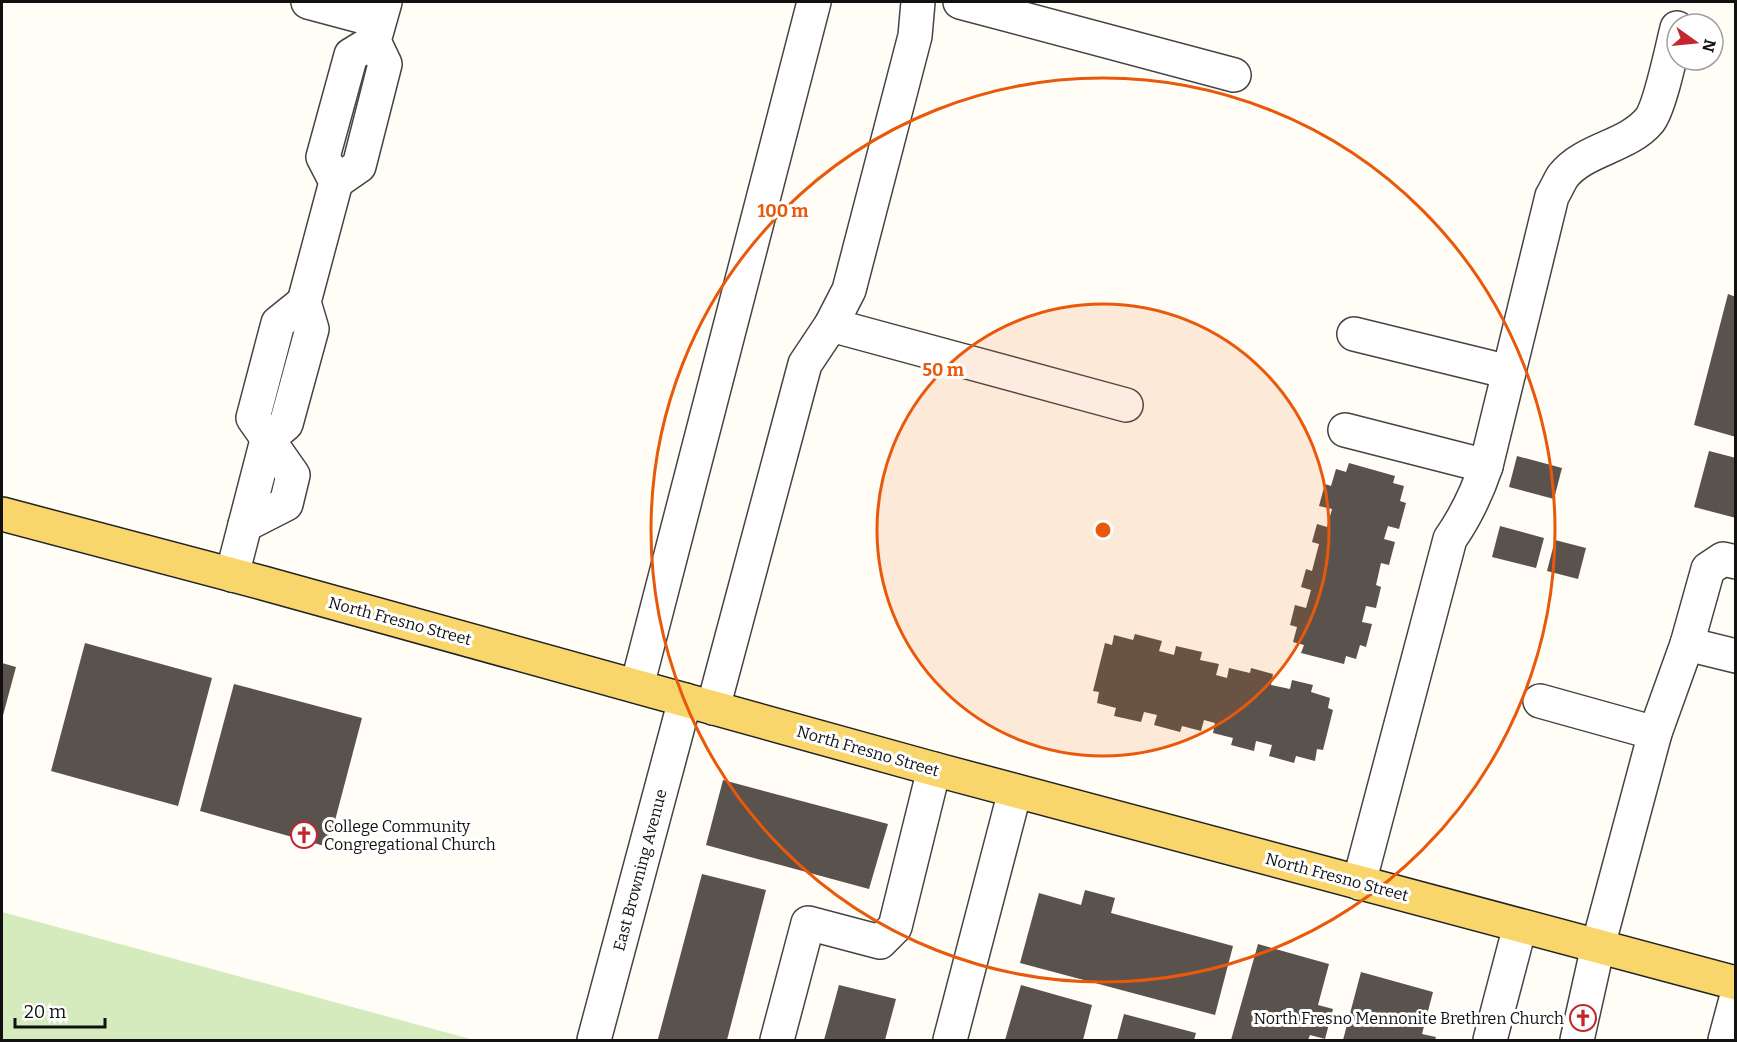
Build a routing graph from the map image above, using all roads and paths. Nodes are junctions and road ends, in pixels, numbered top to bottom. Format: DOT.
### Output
graph roads {
  1 [pos="308,2"];
  2 [pos="814,2"];
  3 [pos="918,2"];
  4 [pos="960,2"];
  5 [pos="379,21"];
  6 [pos="1665,72"];
  7 [pos="1234,75"];
  8 [pos="831,325"];
  9 [pos="1354,334"];
  10 [pos="1509,372"];
  11 [pos="1126,405"];
  12 [pos="1346,430"];
  13 [pos="1485,466"];
  14 [pos="2,514"];
  15 [pos="1736,562"];
  16 [pos="232,575"];
  17 [pos="1687,644"];
  18 [pos="1736,656"];
  19 [pos="637,686"];
  20 [pos="1540,701"];
  21 [pos="699,704"];
  22 [pos="1655,733"];
  23 [pos="934,769"];
  24 [pos="1015,791"];
  25 [pos="1359,883"];
  26 [pos="1520,926"];
  27 [pos="1598,946"];
  28 [pos="1736,983"];
  29 [pos="1736,999"];
  30 [pos="594,1041"];
  31 [pos="777,1041"];
  32 [pos="950,1041"];
  33 [pos="1490,1041"];
  34 [pos="1577,1041"];
  35 [pos="1725,1041"];
  1 -- 5 [label="street"];
  2 -- 19 [label="street"];
  3 -- 8 [label="street, East Browning Avenue"];
  4 -- 7 [label="street"];
  5 -- 16 [label="street"];
  6 -- 10 [label="street"];
  8 -- 11 [label="street"];
  8 -- 21 [label="street, East Browning Avenue"];
  9 -- 10 [label="street"];
  10 -- 13 [label="street"];
  12 -- 13 [label="street"];
  13 -- 25 [label="street"];
  14 -- 16 [label="main road, North Fresno Street"];
  15 -- 17 [label="street"];
  16 -- 19 [label="main road, North Fresno Street"];
  17 -- 18 [label="street"];
  17 -- 22 [label="street"];
  19 -- 21 [label="main road, North Fresno Street"];
  20 -- 22 [label="street"];
  21 -- 23 [label="main road, North Fresno Street"];
  21 -- 30 [label="street, East Browning Avenue"];
  22 -- 27 [label="street"];
  23 -- 24 [label="main road, North Fresno Street"];
  23 -- 31 [label="street"];
  24 -- 25 [label="main road, North Fresno Street"];
  24 -- 32 [label="street"];
  25 -- 26 [label="main road, North Fresno Street"];
  26 -- 27 [label="main road, North Fresno Street"];
  26 -- 33 [label="street"];
  27 -- 28 [label="main road, North Fresno Street"];
  27 -- 34 [label="street"];
  29 -- 35 [label="street"];
}
